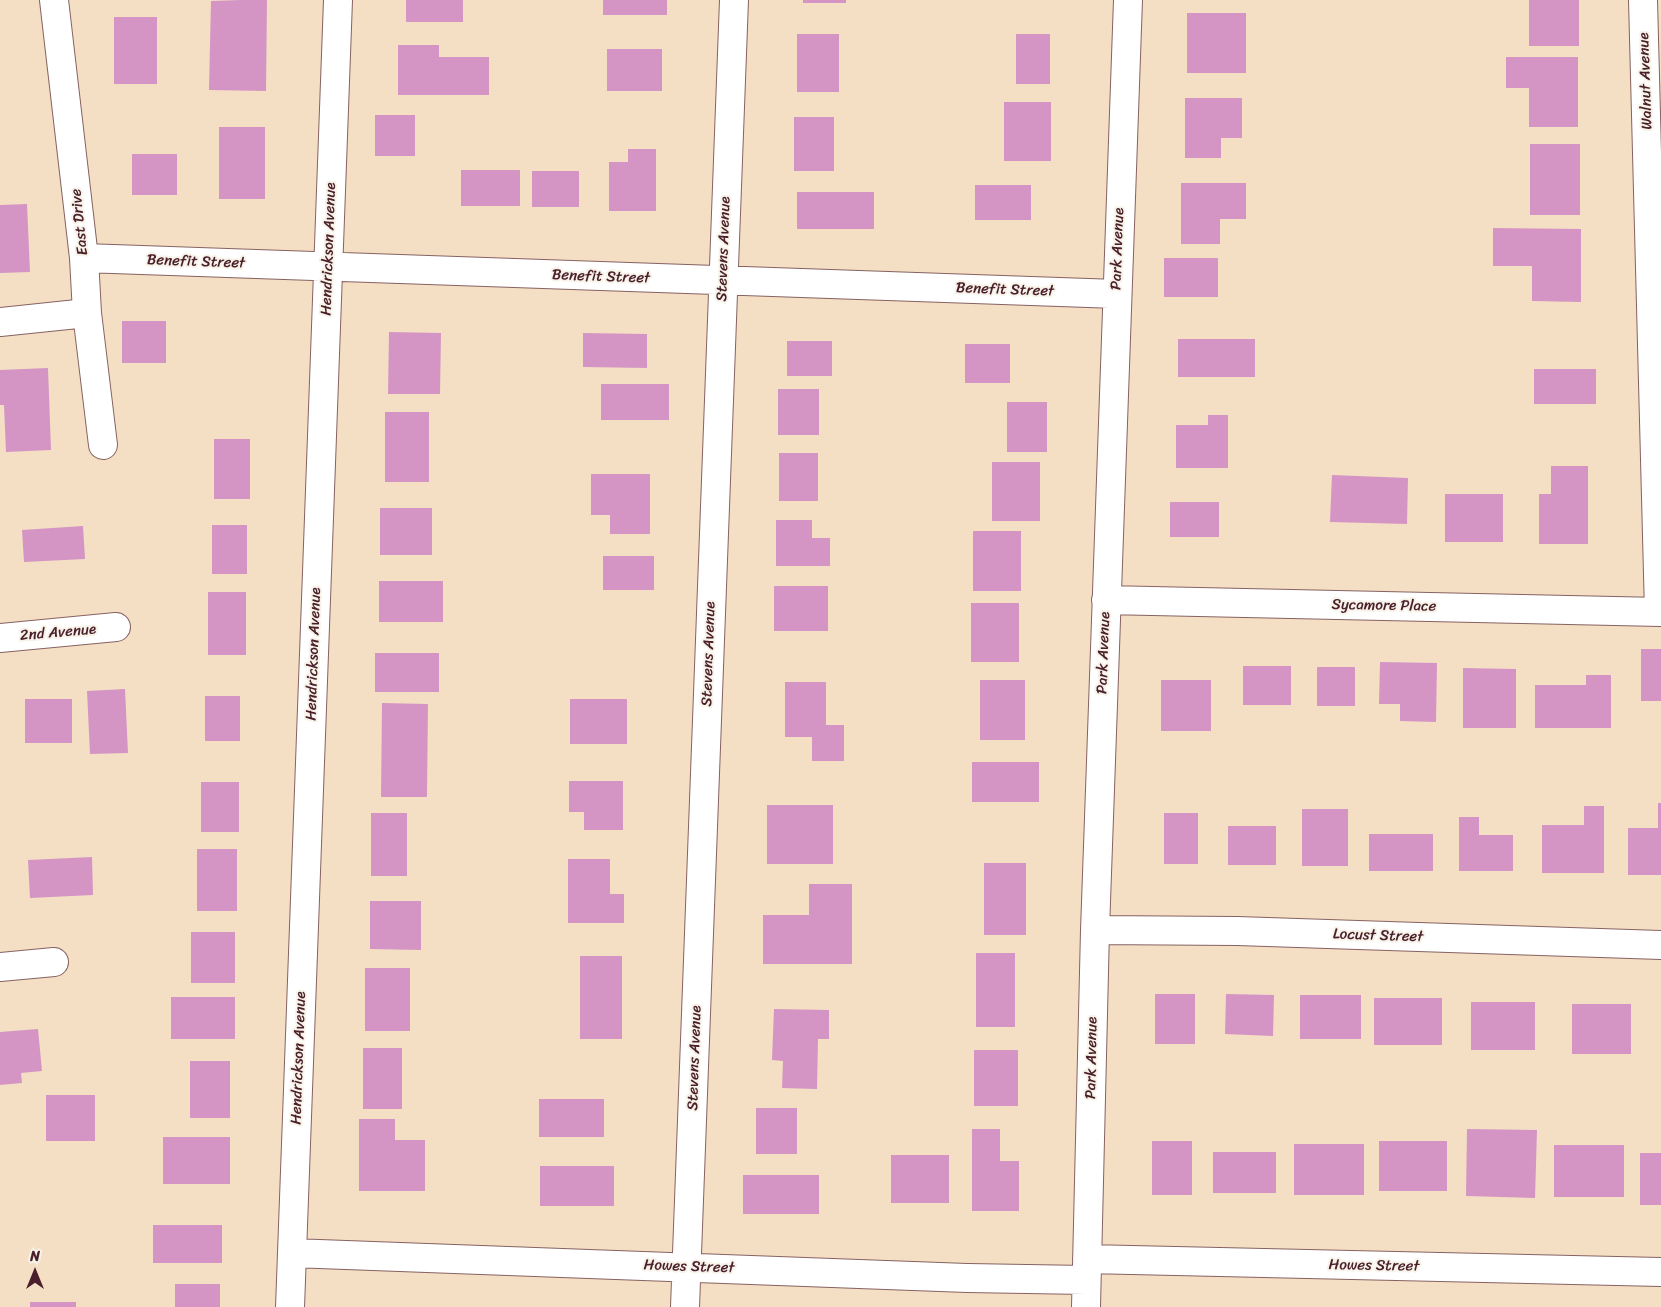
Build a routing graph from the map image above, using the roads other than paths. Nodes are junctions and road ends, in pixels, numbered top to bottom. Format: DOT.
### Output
graph roads {
  1 [pos="54,0"];
  2 [pos="338,0"];
  3 [pos="734,0"];
  4 [pos="1128,0"];
  5 [pos="1644,0"];
  6 [pos="1654,100"];
  7 [pos="84,258"];
  8 [pos="329,267"];
  9 [pos="723,281"];
  10 [pos="1117,294"];
  11 [pos="1656,308"];
  12 [pos="87,313"];
  13 [pos="0,322"];
  14 [pos="103,444"];
  15 [pos="1106,600"];
  16 [pos="1660,612"];
  17 [pos="116,627"];
  18 [pos="0,638"];
  19 [pos="1095,930"];
  20 [pos="1661,945"];
  21 [pos="54,962"];
  22 [pos="0,968"];
  23 [pos="292,1253"];
  24 [pos="687,1267"];
  25 [pos="1087,1270"];
  26 [pos="1661,1272"];
  27 [pos="290,1307"];
  28 [pos="685,1307"];
  29 [pos="1086,1307"];
  1 -- 7 [label="street, East Drive"];
  2 -- 8 [label="street, Hendrickson Avenue"];
  3 -- 9 [label="street, Stevens Avenue"];
  4 -- 10 [label="street, Park Avenue"];
  5 -- 6 [label="street, Walnut Avenue"];
  6 -- 11 [label="street, Walnut Avenue"];
  7 -- 8 [label="street, Benefit Street"];
  7 -- 12 [label="street, East Drive"];
  8 -- 9 [label="street, Benefit Street"];
  8 -- 23 [label="street, Hendrickson Avenue"];
  9 -- 10 [label="street, Benefit Street"];
  9 -- 24 [label="street, Stevens Avenue"];
  10 -- 15 [label="street, Park Avenue"];
  11 -- 16 [label="street, Walnut Avenue"];
  12 -- 13 [label="street"];
  12 -- 14 [label="street, East Drive"];
  15 -- 16 [label="street, Sycamore Place"];
  15 -- 19 [label="street, Park Avenue"];
  17 -- 18 [label="street, 2nd Avenue"];
  19 -- 20 [label="street, Locust Street"];
  19 -- 25 [label="street, Park Avenue"];
  21 -- 22 [label="street"];
  23 -- 24 [label="street, Howes Street"];
  23 -- 27 [label="street, Hendrickson Avenue"];
  24 -- 25 [label="street, Howes Street"];
  24 -- 28 [label="street, Stevens Avenue"];
  25 -- 26 [label="street, Howes Street"];
  25 -- 29 [label="street, Park Avenue"];
}
